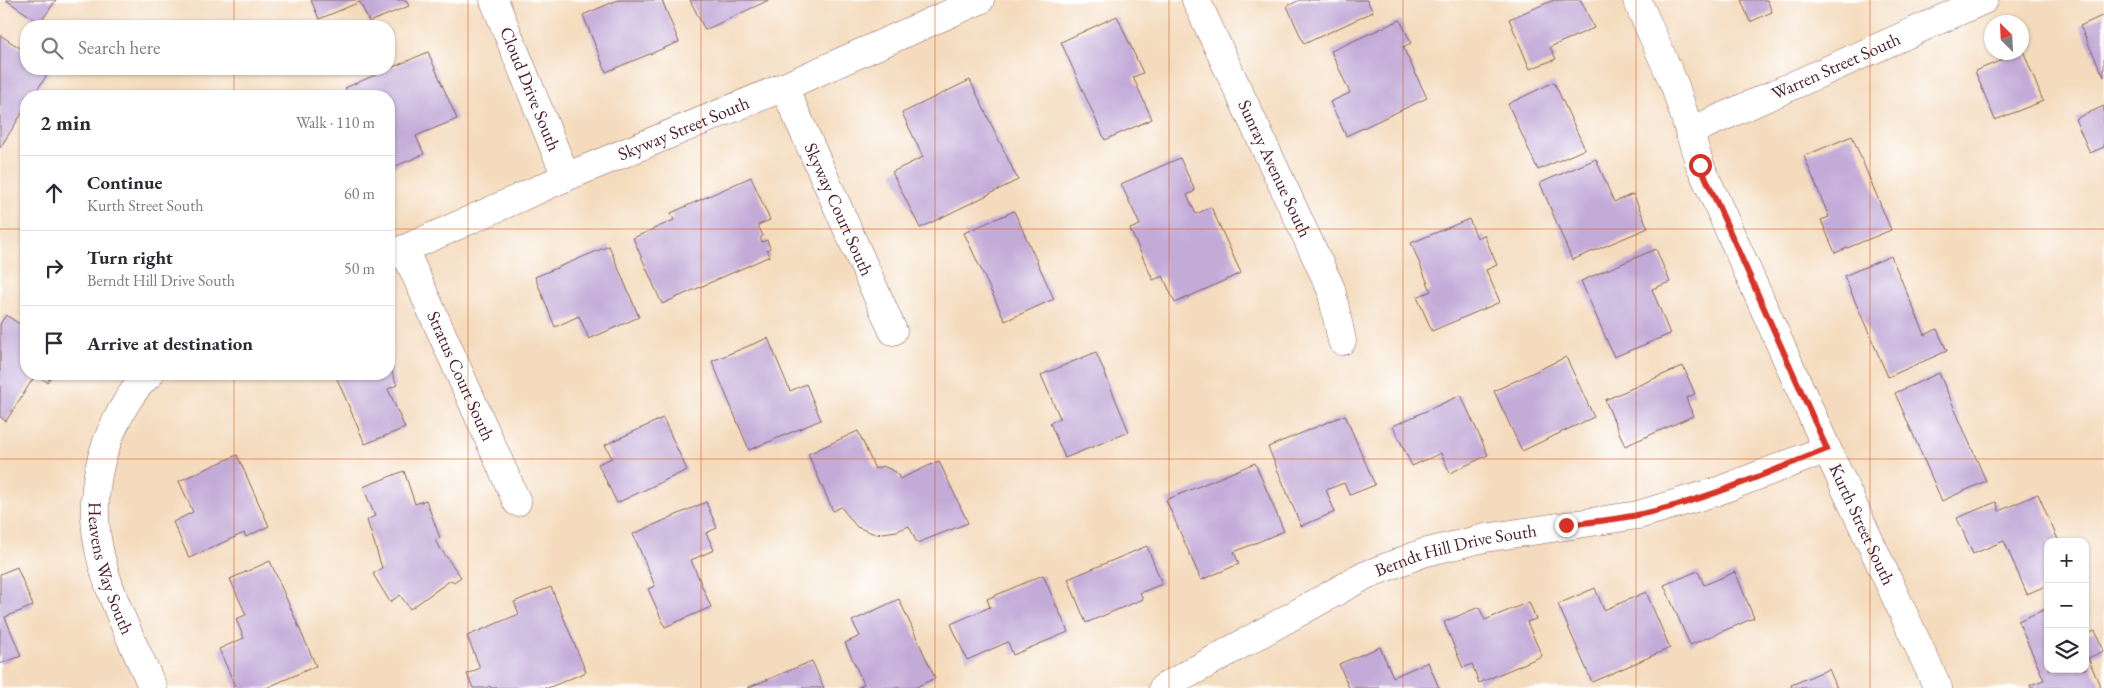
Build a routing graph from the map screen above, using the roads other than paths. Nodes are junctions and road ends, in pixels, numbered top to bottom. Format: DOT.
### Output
graph roads {
  1 [pos="494,0"];
  2 [pos="980,0"];
  3 [pos="1196,0"];
  4 [pos="1637,0"];
  5 [pos="1984,0"];
  6 [pos="784,87"];
  7 [pos="1689,132"];
  8 [pos="566,177"];
  9 [pos="397,253"];
  10 [pos="894,331"];
  11 [pos="1342,341"];
  12 [pos="145,380"];
  13 [pos="1827,449"];
  14 [pos="517,502"];
  15 [pos="154,688"];
  16 [pos="1163,688"];
  17 [pos="1938,688"];
  1 -- 8 [label="street, Cloud Drive South"];
  2 -- 6 [label="street, Skyway Street South"];
  3 -- 11 [label="street, Sunray Avenue South"];
  4 -- 7 [label="street, Kurth Street South"];
  5 -- 7 [label="street, Warren Street South"];
  6 -- 8 [label="street, Skyway Street South"];
  6 -- 10 [label="street, Skyway Court South"];
  7 -- 13 [label="street, Kurth Street South"];
  8 -- 9 [label="street, Skyway Street South"];
  9 -- 14 [label="street, Stratus Court South"];
  12 -- 15 [label="street, Heavens Way South"];
  13 -- 16 [label="street, Berndt Hill Drive South"];
  13 -- 17 [label="street, Kurth Street South"];
}
